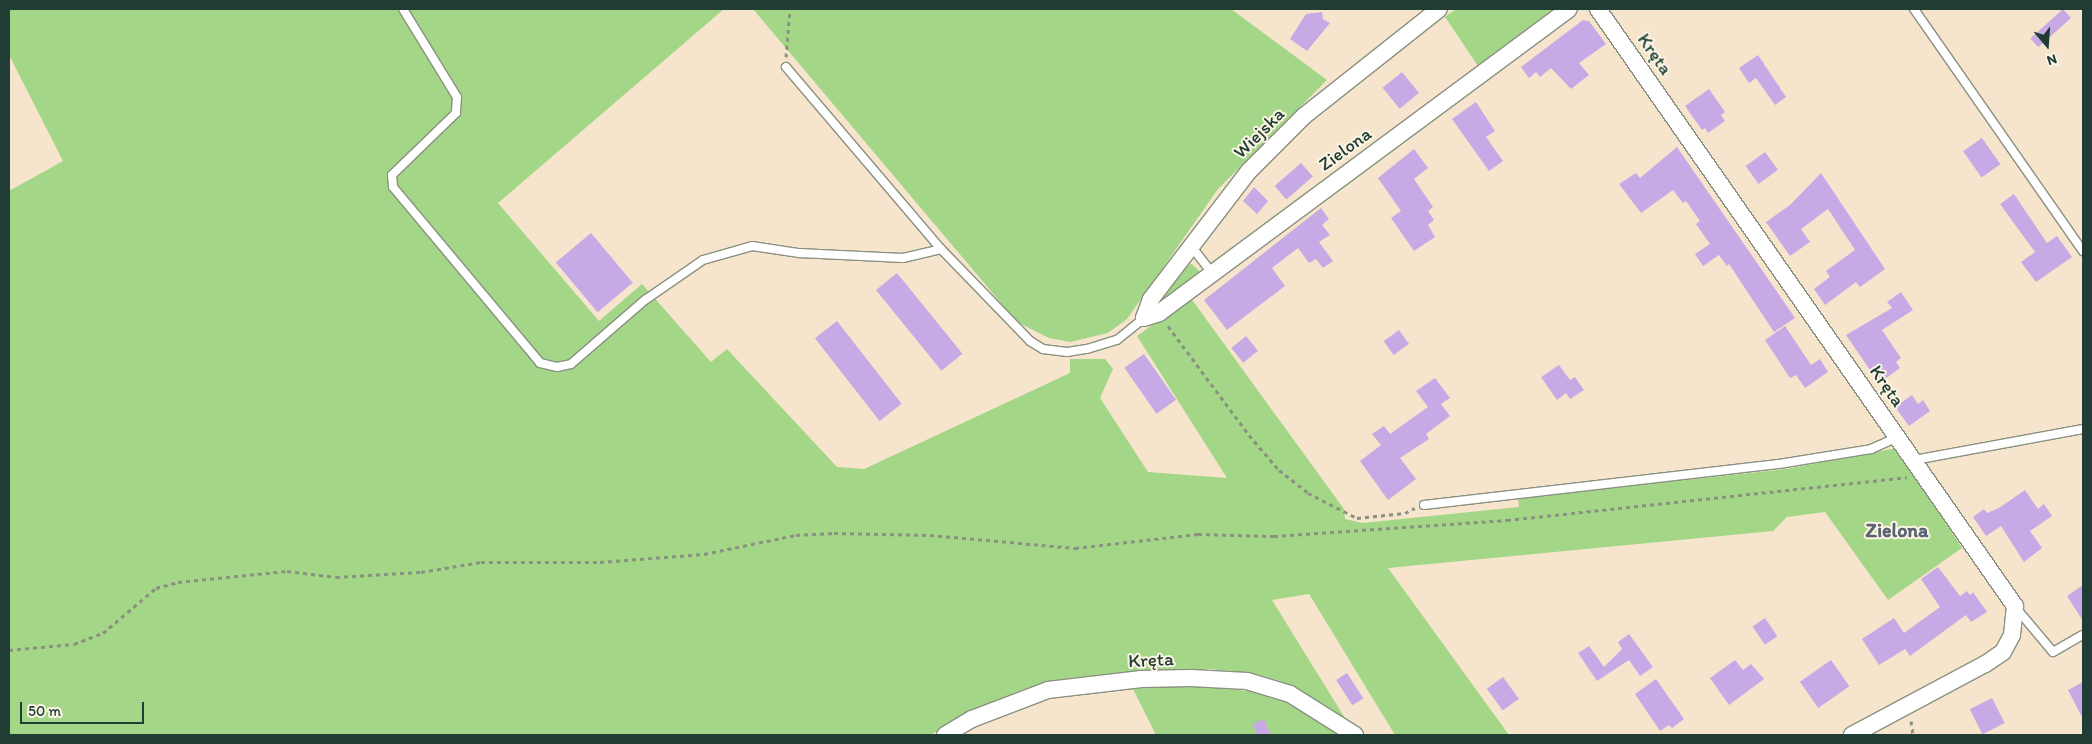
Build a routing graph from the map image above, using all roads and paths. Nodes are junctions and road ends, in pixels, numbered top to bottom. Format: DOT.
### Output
graph roads {
  1 [pos="404,9"];
  2 [pos="790,9"];
  3 [pos="1439,9"];
  4 [pos="1569,9"];
  5 [pos="1598,9"];
  6 [pos="1914,9"];
  7 [pos="786,68"];
  8 [pos="1191,246"];
  9 [pos="941,249"];
  10 [pos="2083,251"];
  11 [pos="1211,272"];
  12 [pos="1152,316"];
  13 [pos="2083,429"];
  14 [pos="1898,437"];
  15 [pos="1914,460"];
  16 [pos="1912,476"];
  17 [pos="1424,505"];
  18 [pos="2015,606"];
  19 [pos="2083,635"];
  20 [pos="9,650"];
  21 [pos="945,735"];
  22 [pos="1355,735"];
  23 [pos="1852,735"];
  1 -- 9 [label="lane"];
  2 -- 7 [label="path"];
  3 -- 8 [label="street, Wiejska"];
  4 -- 11 [label="street, Zielona"];
  5 -- 14 [label="street, Kręta"];
  6 -- 10 [label="lane"];
  7 -- 9 [label="lane"];
  8 -- 11 [label="lane"];
  8 -- 12 [label="street, Wiejska"];
  9 -- 12 [label="lane"];
  11 -- 12 [label="street, Zielona"];
  12 -- 17 [label="path"];
  13 -- 15 [label="lane"];
  14 -- 15 [label="street, Kręta"];
  14 -- 17 [label="lane"];
  15 -- 18 [label="street, Kręta"];
  16 -- 20 [label="path"];
  18 -- 19 [label="lane"];
  18 -- 23 [label="street"];
  21 -- 22 [label="street, Kręta"];
}
